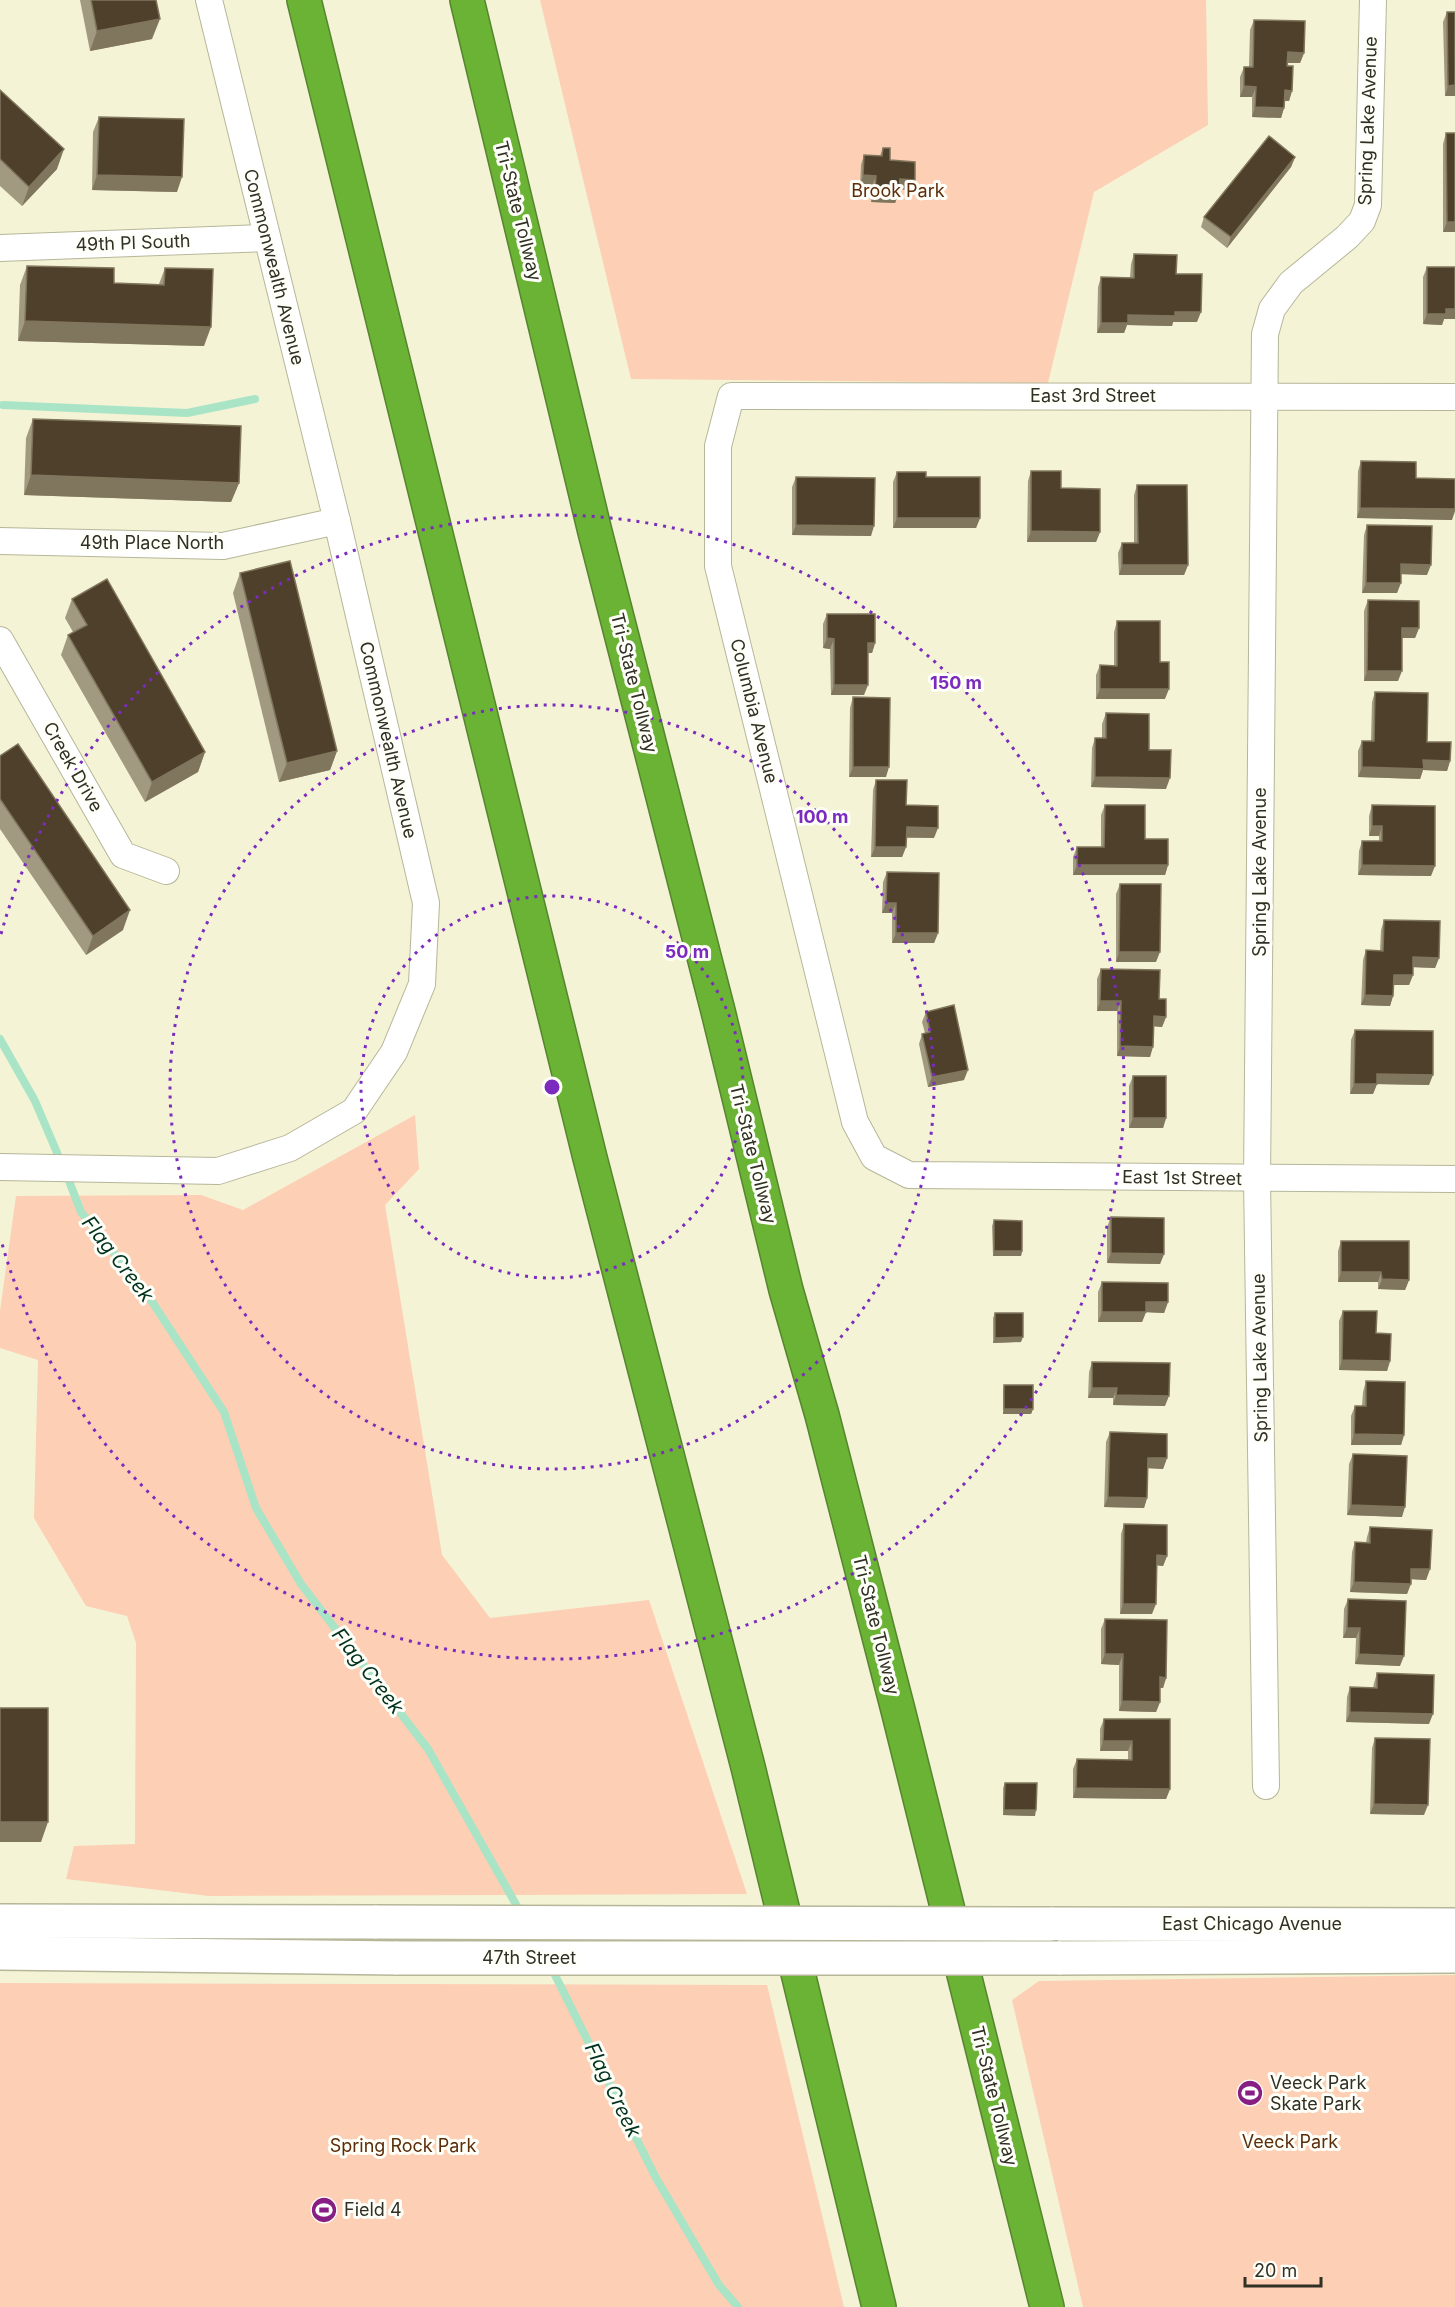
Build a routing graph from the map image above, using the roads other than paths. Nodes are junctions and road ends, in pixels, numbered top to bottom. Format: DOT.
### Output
graph roads {
  1 [pos="209,0"];
  2 [pos="304,0"];
  3 [pos="467,0"];
  4 [pos="1373,0"];
  5 [pos="266,238"];
  6 [pos="0,248"];
  7 [pos="731,396"];
  8 [pos="1263,397"];
  9 [pos="1455,397"];
  10 [pos="337,521"];
  11 [pos="0,541"];
  12 [pos="0,640"];
  13 [pos="166,871"];
  14 [pos="0,1167"];
  15 [pos="909,1175"];
  16 [pos="1257,1179"];
  17 [pos="1455,1179"];
  18 [pos="1266,1786"];
  19 [pos="0,1921"];
  20 [pos="1050,1924"];
  21 [pos="1455,1925"];
  22 [pos="0,1953"];
  23 [pos="1455,1956"];
  24 [pos="1058,1958"];
  25 [pos="879,2307"];
  26 [pos="1047,2307"];
  1 -- 5 [label="street, Commonwealth Avenue"];
  2 -- 25 [label="highway"];
  3 -- 26 [label="highway, Tri-State Tollway"];
  4 -- 8 [label="street, Spring Lake Avenue"];
  5 -- 6 [label="street, 49th Pl South"];
  5 -- 10 [label="street, Commonwealth Avenue"];
  7 -- 8 [label="street, East 3rd Street"];
  7 -- 15 [label="street, Columbia Avenue"];
  8 -- 9 [label="street, East 3rd Street"];
  8 -- 16 [label="street, Spring Lake Avenue"];
  10 -- 11 [label="street, 49th Place North"];
  10 -- 14 [label="street, Commonwealth Avenue"];
  12 -- 13 [label="street, Creek Drive"];
  15 -- 16 [label="street, East 1st Street"];
  16 -- 17 [label="street, East 1st Street"];
  16 -- 18 [label="street, Spring Lake Avenue"];
  19 -- 20 [label="main road, 47th Street, bridge"];
  20 -- 21 [label="main road, East Chicago Avenue"];
  22 -- 24 [label="main road, 47th Street, bridge"];
  23 -- 24 [label="main road, East Chicago Avenue"];
}
